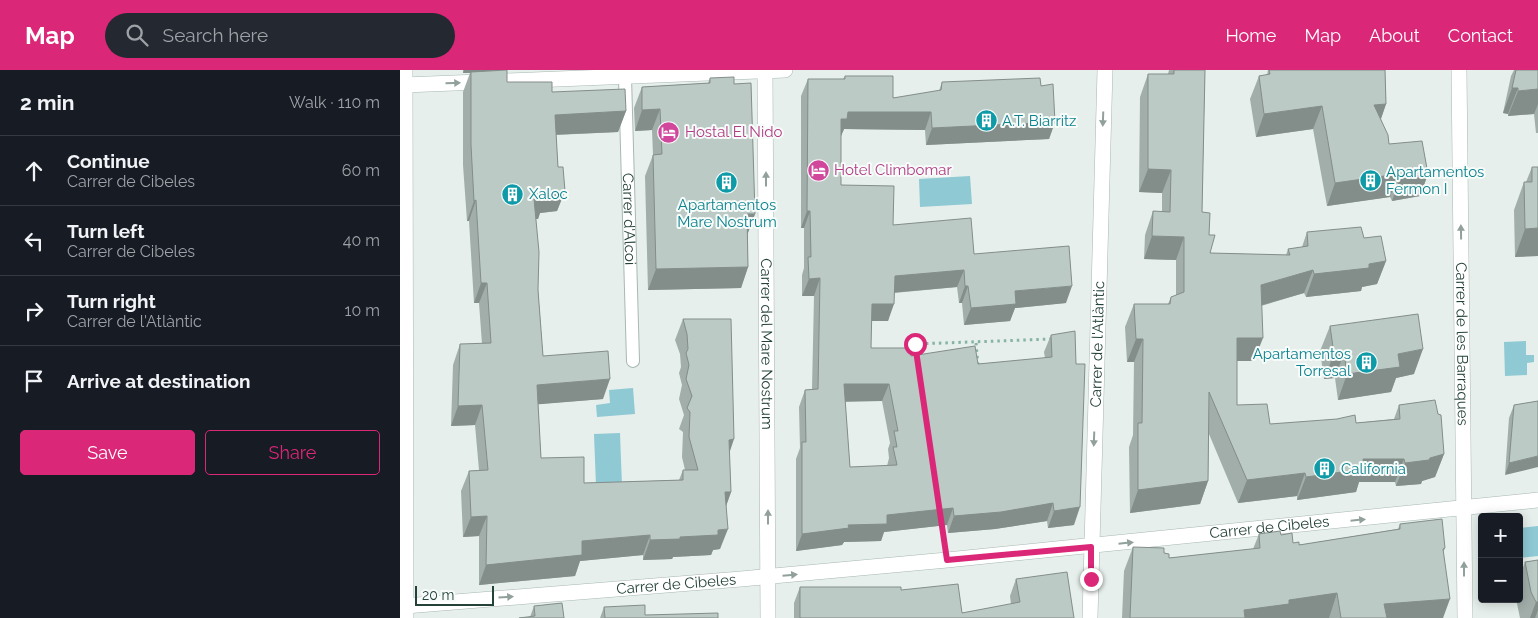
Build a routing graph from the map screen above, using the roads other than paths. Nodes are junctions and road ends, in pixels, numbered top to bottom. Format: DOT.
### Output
graph roads {
  1 [pos="785,70"];
  2 [pos="1105,70"];
  3 [pos="1458,70"];
  4 [pos="765,71"];
  5 [pos="625,76"];
  6 [pos="403,80"];
  7 [pos="633,361"];
  8 [pos="1538,500"];
  9 [pos="1464,509"];
  10 [pos="1091,547"];
  11 [pos="768,577"];
  12 [pos="406,612"];
  13 [pos="768,618"];
  14 [pos="1090,618"];
  15 [pos="1464,618"];
  1 -- 4 [label="street"];
  2 -- 10 [label="street, Carrer de l'Atlàntic, one-way"];
  9 -- 3 [label="street, Carrer de les Barraques, one-way"];
  4 -- 5 [label="street"];
  11 -- 4 [label="street, Carrer del Mare Nostrum, one-way"];
  6 -- 5 [label="street, one-way"];
  5 -- 7 [label="lane, Carrer d'Alcoi"];
  6 -- 12 [label="street"];
  8 -- 9 [label="street, Carrer de Cibeles"];
  10 -- 9 [label="street, Carrer de Cibeles, one-way"];
  15 -- 9 [label="street, Carrer de les Barraques, one-way"];
  11 -- 10 [label="street, Carrer de Cibeles, one-way"];
  10 -- 14 [label="street, Carrer de l'Atlàntic"];
  12 -- 11 [label="street, Carrer de Cibeles, one-way"];
  11 -- 13 [label="street, Carrer del Mare Nostrum"];
}
